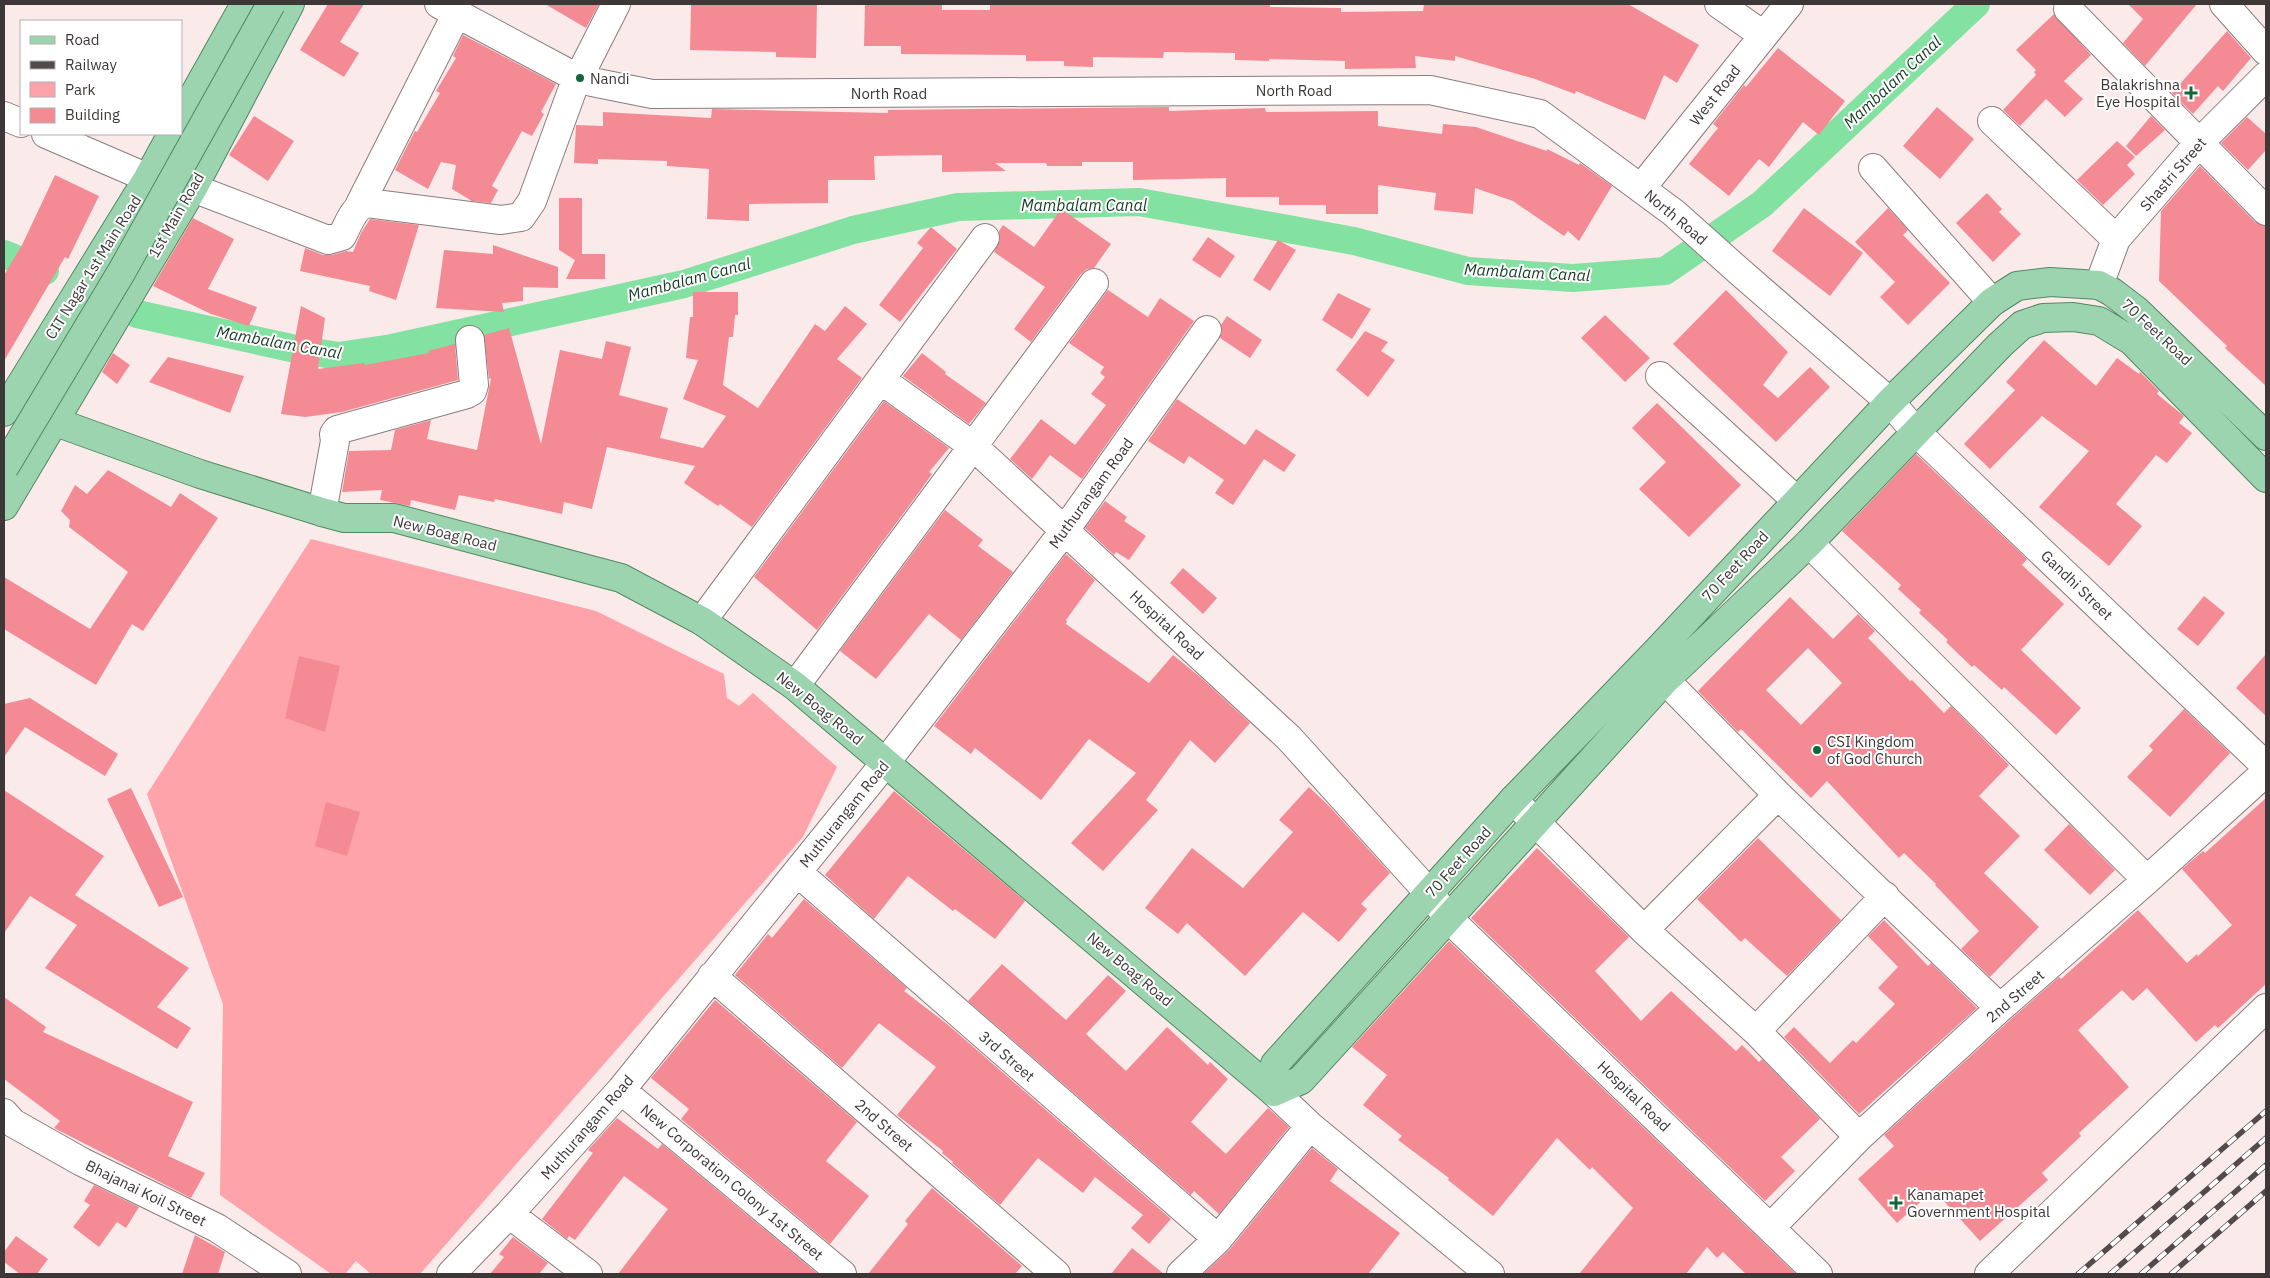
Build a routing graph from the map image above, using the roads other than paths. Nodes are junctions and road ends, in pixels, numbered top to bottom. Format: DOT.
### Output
graph roads {
  1 [pos="245,4"];
  2 [pos="271,4"];
  3 [pos="290,4"];
  4 [pos="616,4"];
  5 [pos="1718,4"];
  6 [pos="1789,4"];
  7 [pos="2224,4"];
  8 [pos="448,9"];
  9 [pos="2068,9"];
  10 [pos="1763,35"];
  11 [pos="2266,51"];
  12 [pos="2266,76"];
  13 [pos="580,77"];
  14 [pos="4,116"];
  15 [pos="182,116"];
  16 [pos="1992,121"];
  17 [pos="20,123"];
  18 [pos="48,135"];
  19 [pos="171,135"];
  20 [pos="2198,144"];
  21 [pos="1873,168"];
  22 [pos="148,178"];
  23 [pos="1642,187"];
  24 [pos="193,188"];
  25 [pos="360,204"];
  26 [pos="2266,211"];
  27 [pos="986,238"];
  28 [pos="2116,239"];
  29 [pos="1094,283"];
  30 [pos="2099,285"];
  31 [pos="1992,302"];
  32 [pos="1207,330"];
  33 [pos="470,340"];
  34 [pos="1660,376"];
  35 [pos="881,380"];
  36 [pos="1890,402"];
  37 [pos="6,403"];
  38 [pos="54,421"];
  39 [pos="1916,432"];
  40 [pos="2266,436"];
  41 [pos="973,446"];
  42 [pos="4,468"];
  43 [pos="2266,478"];
  44 [pos="1796,500"];
  45 [pos="4,506"];
  46 [pos="322,512"];
  47 [pos="1065,530"];
  48 [pos="1809,543"];
  49 [pos="702,621"];
  50 [pos="1665,680"];
  51 [pos="796,686"];
  52 [pos="886,762"];
  53 [pos="2266,766"];
  54 [pos="2266,772"];
  55 [pos="1778,795"];
  56 [pos="1513,800"];
  57 [pos="1537,823"];
  58 [pos="797,872"];
  59 [pos="2147,880"];
  60 [pos="1430,894"];
  61 [pos="1885,896"];
  62 [pos="1449,919"];
  63 [pos="1644,930"];
  64 [pos="712,976"];
  65 [pos="2000,1008"];
  66 [pos="2266,1008"];
  67 [pos="1756,1031"];
  68 [pos="621,1090"];
  69 [pos="1274,1092"];
  70 [pos="7,1126"];
  71 [pos="1310,1126"];
  72 [pos="1859,1137"];
  73 [pos="509,1214"];
  74 [pos="1771,1227"];
  75 [pos="1218,1239"];
  76 [pos="288,1274"];
  77 [pos="451,1274"];
  78 [pos="588,1274"];
  79 [pos="842,1274"];
  80 [pos="1056,1274"];
  81 [pos="1182,1274"];
  82 [pos="1490,1274"];
  83 [pos="1818,1274"];
  84 [pos="1989,1274"];
  1 -- 15 [label="main road"];
  2 -- 42 [label="main road, bridge"];
  3 -- 24 [label="main road, 1st Main Road"];
  4 -- 13 [label="street"];
  5 -- 10 [label="street"];
  6 -- 10 [label="street, West Road"];
  7 -- 11 [label="street"];
  8 -- 13 [label="street, North Road"];
  8 -- 25 [label="street"];
  9 -- 20 [label="street"];
  10 -- 23 [label="street, West Road"];
  12 -- 20 [label="street, Shastri Street"];
  13 -- 23 [label="street, North Road"];
  13 -- 25 [label="street"];
  14 -- 17 [label="street"];
  16 -- 28 [label="street"];
  18 -- 22 [label="street"];
  19 -- 22 [label="main road, CIT Nagar 1st Main Road"];
  20 -- 26 [label="street"];
  20 -- 28 [label="street, Shastri Street"];
  21 -- 31 [label="street"];
  22 -- 37 [label="main road, CIT Nagar 1st Main Road"];
  23 -- 36 [label="street, North Road"];
  24 -- 25 [label="street"];
  24 -- 38 [label="main road, 1st Main Road"];
  27 -- 35 [label="street"];
  28 -- 30 [label="street, Shastri Street"];
  29 -- 41 [label="street"];
  30 -- 31 [label="main road, 70 Feet Road"];
  30 -- 40 [label="main road, 70 Feet Road"];
  31 -- 36 [label="main road, 70 Feet Road"];
  32 -- 47 [label="street, Muthurangam Road"];
  33 -- 46 [label="street"];
  34 -- 44 [label="street"];
  35 -- 41 [label="street, Hospital Road"];
  35 -- 49 [label="street"];
  36 -- 39 [label="street, Gandhi Street"];
  36 -- 44 [label="main road, 70 Feet Road"];
  37 -- 38 [label="main road, New Boag Road"];
  38 -- 45 [label="main road, 1st Main Road"];
  38 -- 46 [label="main road, New Boag Road"];
  39 -- 43 [label="main road"];
  39 -- 48 [label="main road"];
  39 -- 53 [label="street, Gandhi Street"];
  41 -- 47 [label="street, Hospital Road"];
  41 -- 51 [label="street"];
  44 -- 56 [label="main road, 70 Feet Road"];
  46 -- 49 [label="main road, New Boag Road"];
  47 -- 52 [label="street, Muthurangam Road"];
  47 -- 60 [label="street, Hospital Road"];
  48 -- 50 [label="main road"];
  48 -- 59 [label="street"];
  49 -- 51 [label="main road, New Boag Road"];
  50 -- 55 [label="street"];
  50 -- 57 [label="main road"];
  51 -- 52 [label="main road, New Boag Road"];
  52 -- 58 [label="street, Muthurangam Road"];
  52 -- 69 [label="main road, New Boag Road"];
  54 -- 59 [label="street, 2nd Street"];
  55 -- 61 [label="street"];
  55 -- 63 [label="street"];
  56 -- 57 [label="street"];
  56 -- 60 [label="main road, 70 Feet Road"];
  57 -- 62 [label="main road"];
  57 -- 63 [label="street"];
  58 -- 64 [label="street, Muthurangam Road"];
  58 -- 75 [label="street, 3rd Street"];
  59 -- 65 [label="street, 2nd Street"];
  60 -- 62 [label="street, Hospital Road"];
  60 -- 69 [label="main road, 70 Feet Road"];
  61 -- 65 [label="street"];
  61 -- 67 [label="street"];
  62 -- 69 [label="main road"];
  62 -- 74 [label="street, Hospital Road"];
  63 -- 67 [label="street"];
  64 -- 68 [label="street, Muthurangam Road"];
  64 -- 80 [label="street, 2nd Street"];
  65 -- 72 [label="street, 2nd Street"];
  66 -- 84 [label="street"];
  67 -- 72 [label="street"];
  68 -- 73 [label="street, Muthurangam Road"];
  68 -- 79 [label="street, New Corporation Colony 1st Street"];
  69 -- 71 [label="street, New Boag Road"];
  70 -- 76 [label="street, Bhajanai Koil Street"];
  71 -- 75 [label="street"];
  71 -- 82 [label="street, New Boag Road"];
  72 -- 74 [label="street, 2nd Street"];
  73 -- 77 [label="street, Muthurangam Road"];
  73 -- 78 [label="street"];
  74 -- 83 [label="street, Hospital Road"];
  75 -- 81 [label="street"];
}
